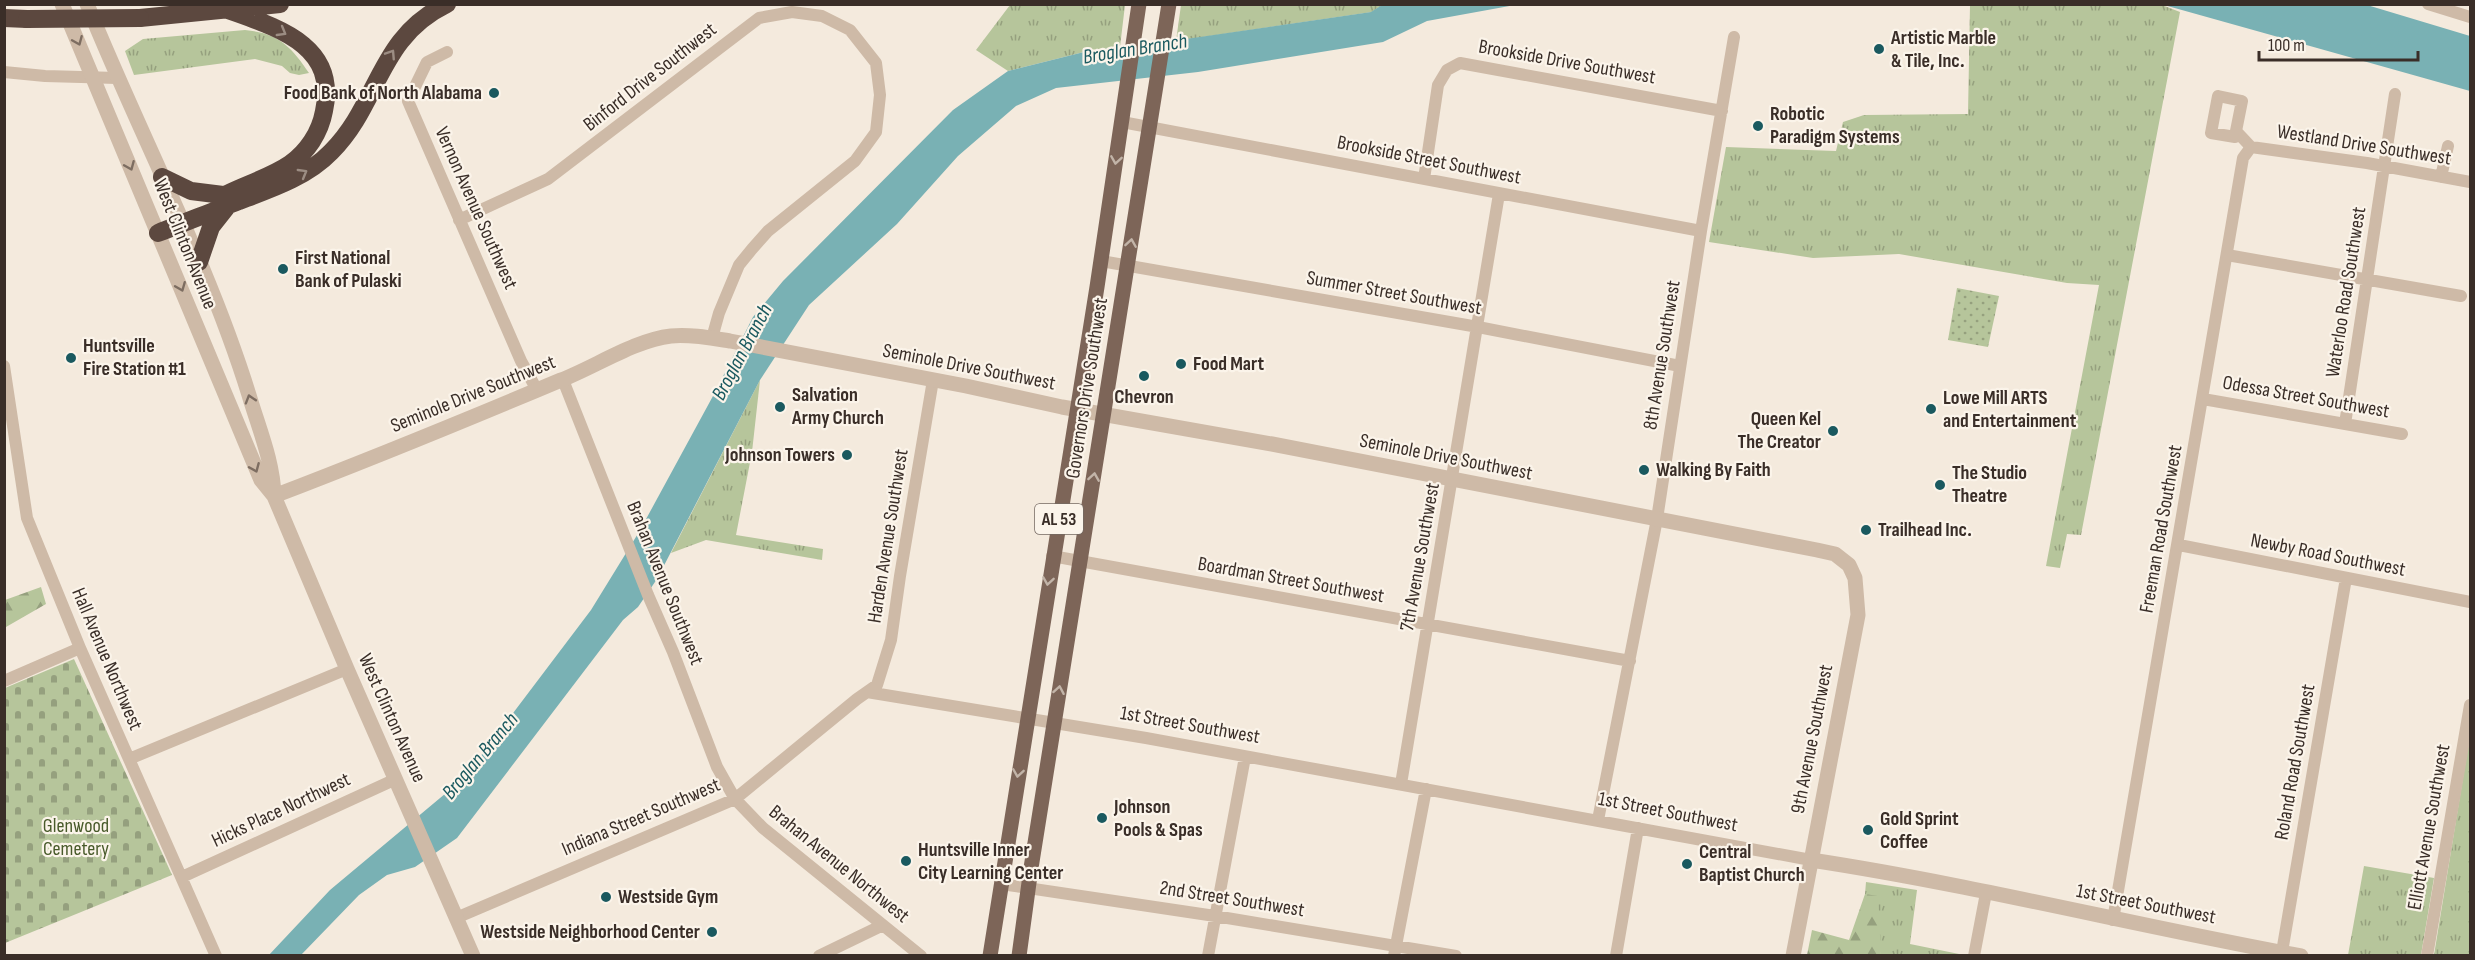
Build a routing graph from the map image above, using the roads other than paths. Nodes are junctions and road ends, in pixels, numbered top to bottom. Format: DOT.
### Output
graph roads {
  1 [pos="62,4"];
  2 [pos="87,4"];
  3 [pos="280,4"];
  4 [pos="447,4"];
  5 [pos="1139,4"];
  6 [pos="1169,4"];
  7 [pos="2428,4"];
  8 [pos="228,10"];
  9 [pos="2470,17"];
  10 [pos="4,18"];
  11 [pos="1734,37"];
  12 [pos="447,52"];
  13 [pos="4,72"];
  14 [pos="93,77"];
  15 [pos="117,78"];
  16 [pos="2395,94"];
  17 [pos="1722,111"];
  18 [pos="1122,122"];
  19 [pos="1149,128"];
  20 [pos="2236,131"];
  21 [pos="2448,146"];
  22 [pos="2251,147"];
  23 [pos="2385,166"];
  24 [pos="162,177"];
  25 [pos="2441,177"];
  26 [pos="1424,179"];
  27 [pos="2470,182"];
  28 [pos="1499,194"];
  29 [pos="226,200"];
  30 [pos="180,219"];
  31 [pos="459,220"];
  32 [pos="157,229"];
  33 [pos="1701,231"];
  34 [pos="2227,255"];
  35 [pos="1101,261"];
  36 [pos="199,262"];
  37 [pos="1128,266"];
  38 [pos="2368,279"];
  39 [pos="2461,296"];
  40 [pos="1478,327"];
  41 [pos="711,338"];
  42 [pos="4,366"];
  43 [pos="1680,366"];
  44 [pos="563,380"];
  45 [pos="933,380"];
  46 [pos="537,390"];
  47 [pos="2203,399"];
  48 [pos="1077,410"];
  49 [pos="1103,415"];
  50 [pos="2345,424"];
  51 [pos="2402,434"];
  52 [pos="1453,479"];
  53 [pos="274,496"];
  54 [pos="1658,519"];
  55 [pos="2179,545"];
  56 [pos="1052,556"];
  57 [pos="1081,561"];
  58 [pos="1850,567"];
  59 [pos="2346,578"];
  60 [pos="2470,602"];
  61 [pos="1428,625"];
  62 [pos="80,648"];
  63 [pos="1630,661"];
  64 [pos="347,669"];
  65 [pos="4,681"];
  66 [pos="867,692"];
  67 [pos="2470,705"];
  68 [pos="1026,718"];
  69 [pos="1053,722"];
  70 [pos="1245,757"];
  71 [pos="129,759"];
  72 [pos="396,779"];
  73 [pos="1401,784"];
  74 [pos="1426,789"];
  75 [pos="735,799"];
  76 [pos="1598,820"];
  77 [pos="1638,828"];
  78 [pos="1810,860"];
  79 [pos="182,877"];
  80 [pos="1001,884"];
  81 [pos="1028,888"];
  82 [pos="1986,893"];
  83 [pos="1215,916"];
  84 [pos="456,918"];
  85 [pos="2114,920"];
  86 [pos="883,926"];
  87 [pos="1395,951"];
  88 [pos="2282,952"];
  89 [pos="214,955"];
  90 [pos="473,956"];
  91 [pos="819,956"];
  92 [pos="921,956"];
  93 [pos="990,956"];
  94 [pos="1019,956"];
  95 [pos="1208,956"];
  96 [pos="1456,956"];
  97 [pos="1616,956"];
  98 [pos="1793,956"];
  99 [pos="1974,956"];
  100 [pos="2301,956"];
  101 [pos="2427,956"];
  1 -- 14 [label="street, West Clinton Avenue, one-way"];
  2 -- 15 [label="street, West Clinton Avenue"];
  3 -- 8 [label="highway"];
  29 -- 4 [label="highway, one-way"];
  5 -- 18 [label="main road, Governors Drive Southwest / AL 53"];
  6 -- 19 [label="main road, Governors Drive Southwest / AL 53"];
  7 -- 9 [label="street"];
  8 -- 10 [label="highway, bridge"];
  8 -- 29 [label="highway, one-way"];
  11 -- 17 [label="street, 8th Avenue Southwest"];
  12 -- 31 [label="street, Vernon Avenue Southwest"];
  13 -- 14 [label="street"];
  14 -- 15 [label="street"];
  14 -- 32 [label="street, West Clinton Avenue, one-way"];
  15 -- 24 [label="street, West Clinton Avenue"];
  16 -- 23 [label="street, Waterloo Road Southwest"];
  17 -- 26 [label="street, Brookside Drive Southwest"];
  17 -- 33 [label="street, 8th Avenue Southwest"];
  18 -- 19 [label="street, Brookside Street Southwest"];
  18 -- 35 [label="main road, Governors Drive Southwest / AL 53, one-way"];
  19 -- 26 [label="street, Brookside Street Southwest"];
  37 -- 19 [label="main road, Governors Drive Southwest / AL 53, one-way"];
  20 -- 22 [label="street"];
  21 -- 25 [label="street"];
  22 -- 23 [label="street, Westland Drive Southwest"];
  22 -- 34 [label="street, Freeman Road Southwest"];
  23 -- 25 [label="street, Westland Drive Southwest"];
  23 -- 38 [label="street, Waterloo Road Southwest"];
  24 -- 29 [label="highway"];
  24 -- 30 [label="street, West Clinton Avenue"];
  25 -- 27 [label="street, Westland Drive Southwest"];
  26 -- 28 [label="street, Brookside Street Southwest"];
  28 -- 33 [label="street, Brookside Street Southwest"];
  28 -- 40 [label="street, 7th Avenue Southwest"];
  29 -- 30 [label="highway"];
  29 -- 36 [label="highway"];
  30 -- 32 [label="highway"];
  30 -- 36 [label="street, West Clinton Avenue"];
  31 -- 41 [label="street, Binford Drive Southwest"];
  31 -- 46 [label="street, Vernon Avenue Southwest"];
  32 -- 53 [label="street, West Clinton Avenue, one-way"];
  33 -- 43 [label="street, 8th Avenue Southwest"];
  34 -- 38 [label="street"];
  34 -- 47 [label="street, Freeman Road Southwest"];
  35 -- 37 [label="street, Summer Street Southwest"];
  35 -- 48 [label="main road, Governors Drive Southwest / AL 53"];
  53 -- 36 [label="street, West Clinton Avenue, one-way"];
  37 -- 40 [label="street, Summer Street Southwest"];
  37 -- 49 [label="main road, Governors Drive Southwest / AL 53"];
  38 -- 39 [label="street"];
  38 -- 50 [label="street, Waterloo Road Southwest"];
  40 -- 43 [label="street, Summer Street Southwest"];
  40 -- 52 [label="street, 7th Avenue Southwest"];
  41 -- 44 [label="street, Seminole Drive Southwest"];
  41 -- 45 [label="street, Seminole Drive Southwest"];
  42 -- 62 [label="street, Hall Avenue Northwest"];
  43 -- 54 [label="street, 8th Avenue Southwest"];
  44 -- 46 [label="street, Seminole Drive Southwest"];
  44 -- 75 [label="street, Brahan Avenue Southwest"];
  45 -- 48 [label="street, Seminole Drive Southwest"];
  45 -- 66 [label="street, Harden Avenue Southwest"];
  46 -- 53 [label="street, Seminole Drive Southwest"];
  47 -- 50 [label="street, Odessa Street Southwest"];
  47 -- 55 [label="street, Freeman Road Southwest"];
  48 -- 49 [label="street, Seminole Drive Southwest"];
  48 -- 56 [label="main road, Governors Drive Southwest / AL 53"];
  49 -- 52 [label="street, Seminole Drive Southwest"];
  57 -- 49 [label="main road, Governors Drive Southwest / AL 53, one-way"];
  50 -- 51 [label="street, Odessa Street Southwest"];
  52 -- 54 [label="street, Seminole Drive Southwest"];
  52 -- 61 [label="street, 7th Avenue Southwest"];
  53 -- 64 [label="street, West Clinton Avenue"];
  54 -- 58 [label="street, Seminole Drive Southwest"];
  54 -- 63 [label="street, 8th Avenue Southwest"];
  55 -- 59 [label="street, Newby Road Southwest"];
  55 -- 85 [label="street, Freeman Road Southwest"];
  56 -- 57 [label="street, Boardman Street Southwest"];
  56 -- 68 [label="main road, Governors Drive Southwest / AL 53, one-way"];
  57 -- 61 [label="street, Boardman Street Southwest"];
  69 -- 57 [label="main road, Governors Drive Southwest / AL 53, one-way"];
  58 -- 78 [label="street, 9th Avenue Southwest"];
  59 -- 60 [label="street, Newby Road Southwest"];
  59 -- 88 [label="street, Roland Road Southwest"];
  61 -- 63 [label="street, Boardman Street Southwest"];
  61 -- 73 [label="street, 7th Avenue Southwest"];
  62 -- 65 [label="street"];
  62 -- 71 [label="street, Hall Avenue Northwest"];
  63 -- 76 [label="street, 8th Avenue Southwest"];
  64 -- 71 [label="street"];
  64 -- 72 [label="street, West Clinton Avenue"];
  66 -- 68 [label="street"];
  66 -- 75 [label="street, Indiana Street Southwest"];
  67 -- 101 [label="street, Elliott Avenue Southwest"];
  68 -- 69 [label="street, 1st Street Southwest"];
  68 -- 80 [label="main road, Governors Drive Southwest / AL 53, one-way"];
  69 -- 70 [label="street, 1st Street Southwest"];
  69 -- 81 [label="main road, Governors Drive Southwest / AL 53"];
  70 -- 73 [label="street, 1st Street Southwest"];
  70 -- 83 [label="street"];
  71 -- 79 [label="street, Hall Avenue Northwest"];
  72 -- 79 [label="street, Hicks Place Northwest"];
  72 -- 84 [label="street, West Clinton Avenue"];
  73 -- 74 [label="street, 1st Street Southwest"];
  74 -- 76 [label="street, 1st Street Southwest"];
  74 -- 87 [label="street"];
  75 -- 84 [label="street, Indiana Street Southwest"];
  75 -- 86 [label="street, Brahan Avenue Northwest"];
  76 -- 77 [label="street, 1st Street Southwest"];
  77 -- 78 [label="street, 1st Street Southwest"];
  77 -- 97 [label="street"];
  78 -- 82 [label="street, 1st Street Southwest"];
  78 -- 98 [label="street, 9th Avenue Southwest"];
  79 -- 89 [label="street, Hall Avenue Northwest"];
  80 -- 81 [label="street, 2nd Street Southwest"];
  80 -- 93 [label="main road, Governors Drive Southwest / AL 53"];
  81 -- 83 [label="street, 2nd Street Southwest"];
  81 -- 94 [label="main road, Governors Drive Southwest / AL 53"];
  82 -- 85 [label="street, 1st Street Southwest"];
  82 -- 99 [label="street"];
  83 -- 87 [label="street, 2nd Street Southwest"];
  83 -- 95 [label="street"];
  84 -- 90 [label="street, West Clinton Avenue"];
  85 -- 88 [label="street, 1st Street Southwest"];
  86 -- 91 [label="street"];
  86 -- 92 [label="street, Brahan Avenue Northwest"];
  87 -- 96 [label="street, 2nd Street Southwest"];
  88 -- 100 [label="street, 1st Street Southwest"];
}
